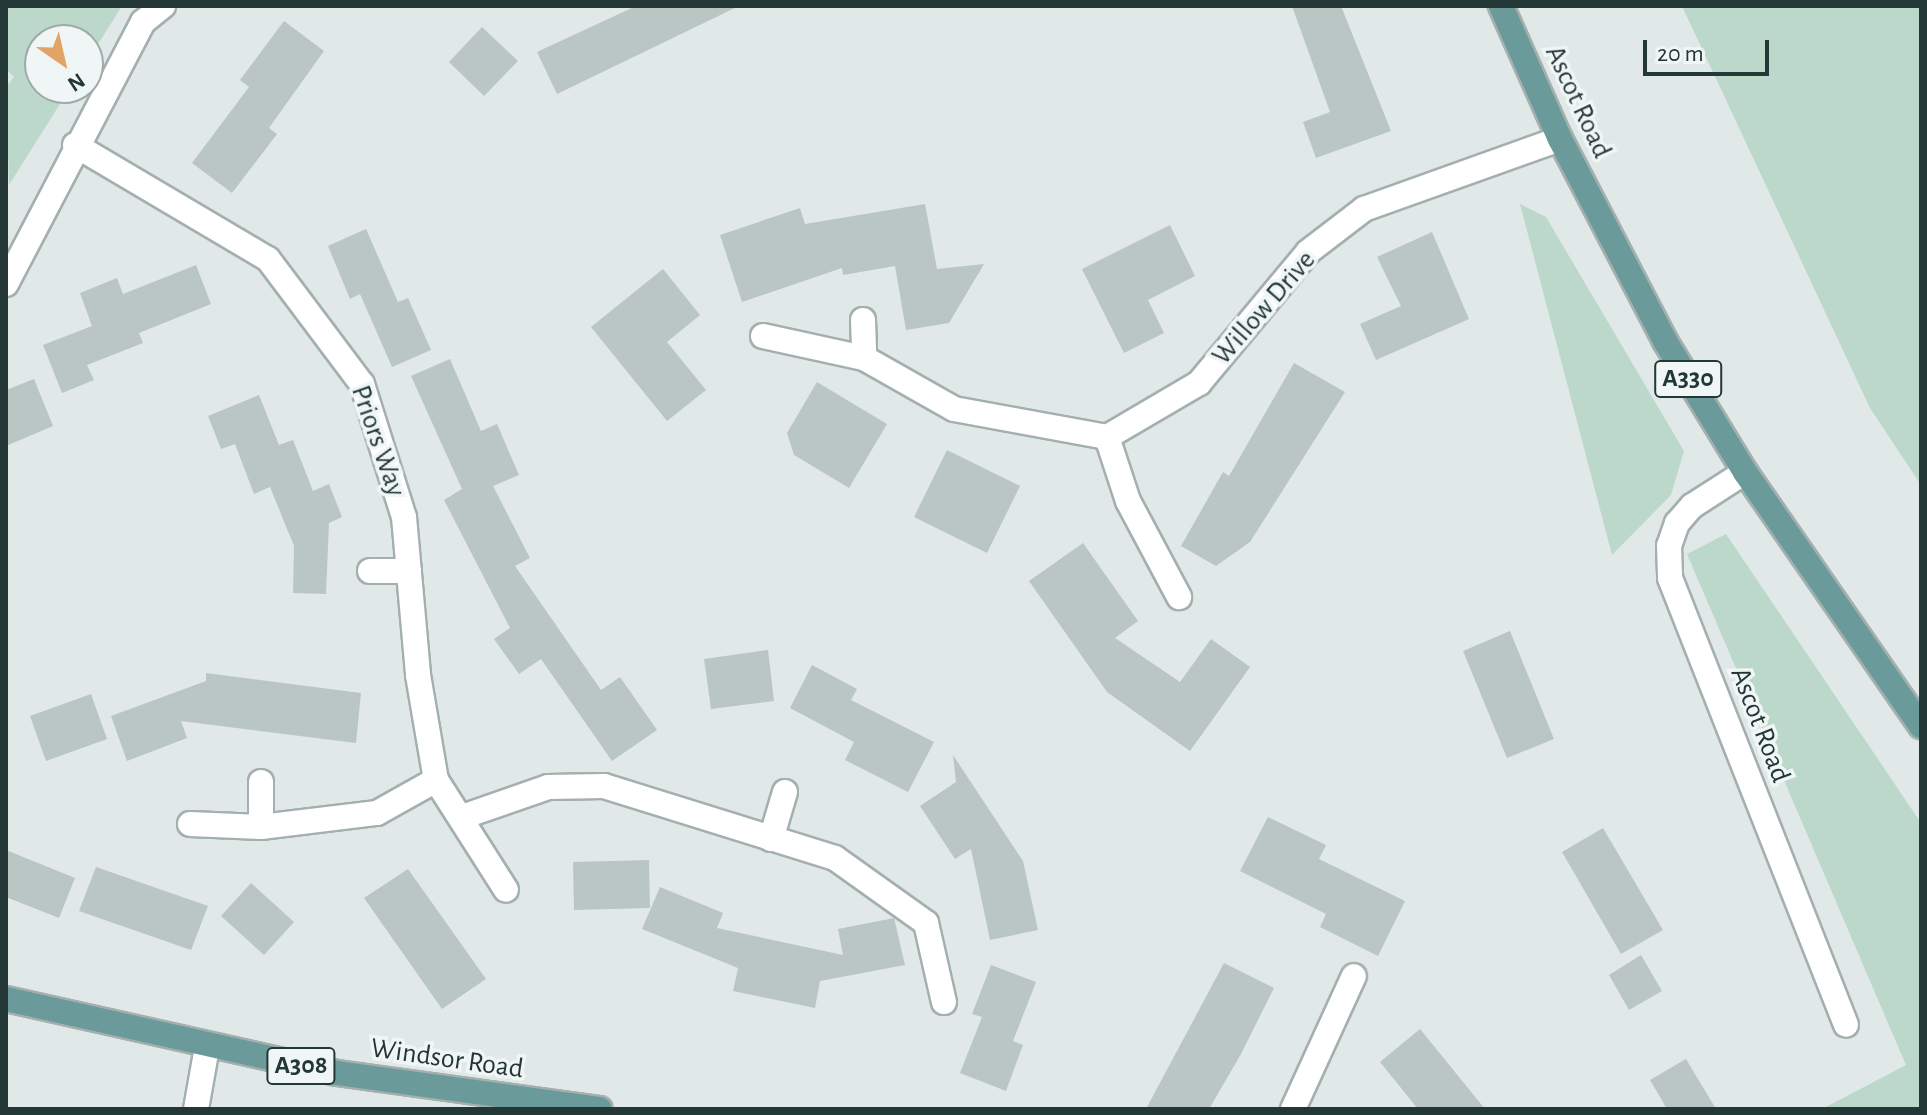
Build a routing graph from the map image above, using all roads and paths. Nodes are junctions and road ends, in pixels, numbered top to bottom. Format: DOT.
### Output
graph roads {
  1 [pos="163,6"];
  2 [pos="1501,6"];
  3 [pos="1560,139"];
  4 [pos="75,145"];
  5 [pos="14,244"];
  6 [pos="6,284"];
  7 [pos="863,320"];
  8 [pos="763,336"];
  9 [pos="864,358"];
  10 [pos="1107,437"];
  11 [pos="1745,472"];
  12 [pos="370,571"];
  13 [pos="409,571"];
  14 [pos="1179,597"];
  15 [pos="1921,726"];
  16 [pos="436,780"];
  17 [pos="261,782"];
  18 [pos="785,792"];
  19 [pos="462,817"];
  20 [pos="190,824"];
  21 [pos="261,827"];
  22 [pos="771,839"];
  23 [pos="506,890"];
  24 [pos="1354,976"];
  25 [pos="6,999"];
  26 [pos="944,1002"];
  27 [pos="1846,1025"];
  28 [pos="207,1047"];
  29 [pos="196,1109"];
  30 [pos="600,1109"];
  31 [pos="1293,1109"];
  1 -- 4 [label="street"];
  2 -- 3 [label="main road, Ascot Road / A330"];
  3 -- 10 [label="street, Willow Drive"];
  3 -- 11 [label="main road, Ascot Road / A330"];
  4 -- 5 [label="street"];
  4 -- 13 [label="street, Priors Way"];
  5 -- 6 [label="street"];
  7 -- 9 [label="street"];
  8 -- 9 [label="street"];
  9 -- 10 [label="street"];
  10 -- 14 [label="street"];
  11 -- 15 [label="main road, Ascot Road / A330"];
  11 -- 27 [label="street, Ascot Road"];
  12 -- 13 [label="street"];
  13 -- 16 [label="street, Priors Way"];
  16 -- 19 [label="street, Priors Way"];
  16 -- 21 [label="street"];
  17 -- 21 [label="street"];
  18 -- 22 [label="street"];
  19 -- 22 [label="street"];
  19 -- 23 [label="street, Priors Way"];
  20 -- 21 [label="street"];
  22 -- 26 [label="street"];
  24 -- 31 [label="street"];
  25 -- 28 [label="main road, Windsor Road / A308"];
  28 -- 29 [label="street"];
  28 -- 30 [label="main road, Windsor Road / A308"];
}
